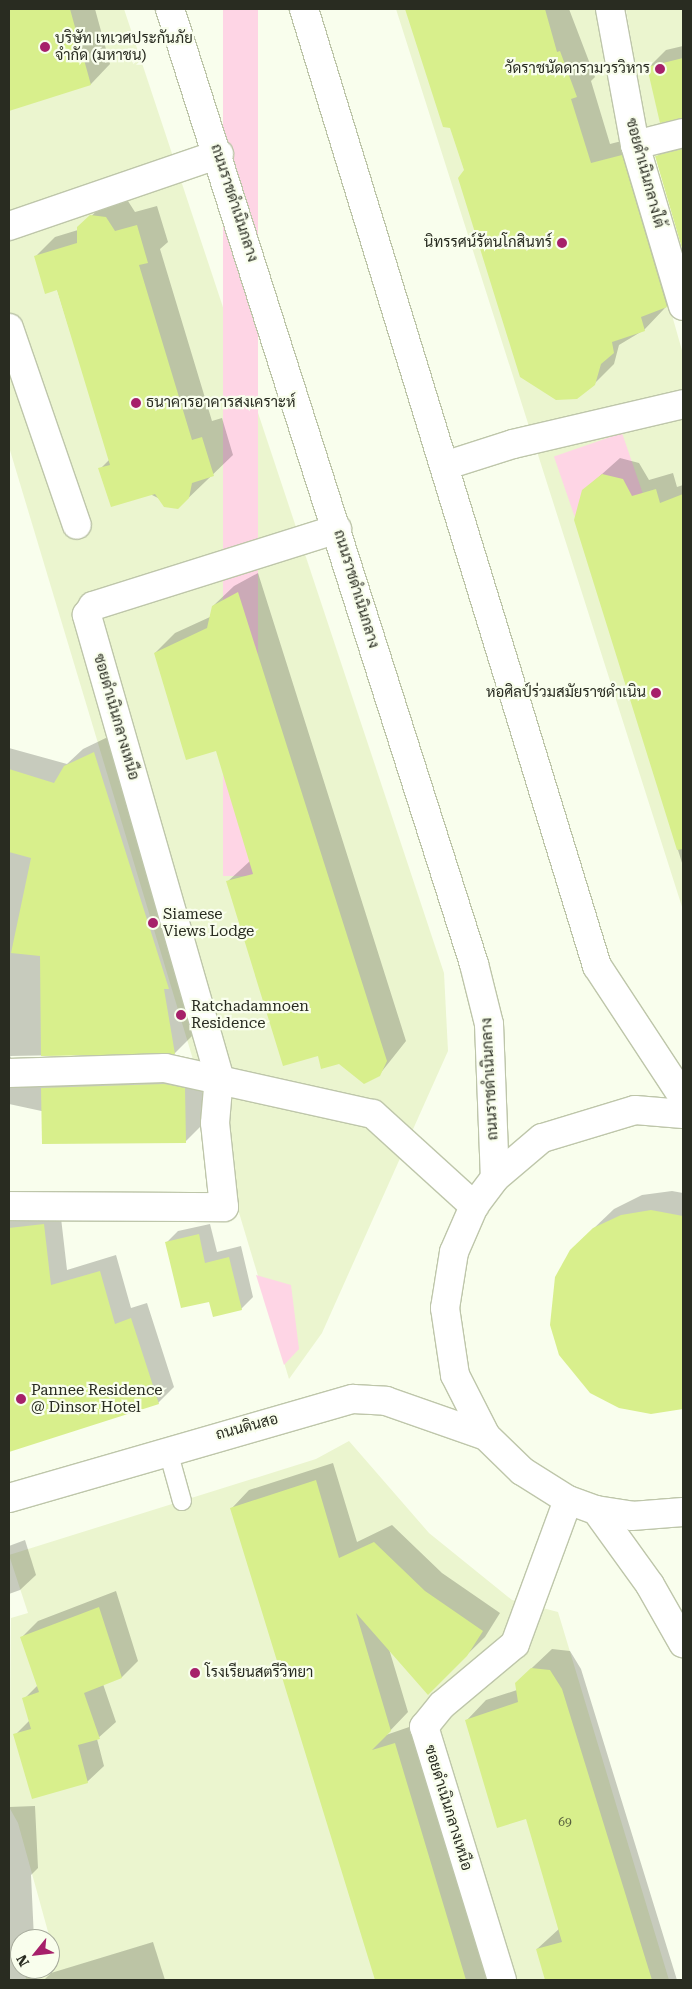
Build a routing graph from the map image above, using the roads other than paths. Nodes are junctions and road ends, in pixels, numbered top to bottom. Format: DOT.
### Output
graph roads {
  1 [pos="170,9"];
  2 [pos="304,9"];
  3 [pos="610,9"];
  4 [pos="683,133"];
  5 [pos="635,145"];
  6 [pos="219,154"];
  7 [pos="9,226"];
  8 [pos="683,306"];
  9 [pos="9,328"];
  10 [pos="683,404"];
  11 [pos="444,466"];
  12 [pos="77,525"];
  13 [pos="337,529"];
  14 [pos="9,1073"];
  15 [pos="220,1076"];
  16 [pos="683,1097"];
  17 [pos="683,1114"];
  18 [pos="495,1178"];
  19 [pos="9,1206"];
  20 [pos="474,1206"];
  21 [pos="486,1436"];
  22 [pos="168,1451"];
  23 [pos="9,1498"];
  24 [pos="568,1500"];
  25 [pos="182,1501"];
  26 [pos="596,1510"];
  27 [pos="683,1512"];
  28 [pos="683,1642"];
  29 [pos="502,1980"];
  1 -- 6 [label="main road, ถนนราชดำเนินกลาง"];
  2 -- 11 [label="main road"];
  3 -- 5 [label="main road, ซอยดำเนินกลางใต้"];
  4 -- 5 [label="main road"];
  5 -- 8 [label="main road, ซอยดำเนินกลางใต้"];
  6 -- 7 [label="main road"];
  6 -- 13 [label="main road, ถนนราชดำเนินกลาง"];
  9 -- 12 [label="main road"];
  10 -- 11 [label="main road"];
  11 -- 16 [label="main road"];
  13 -- 15 [label="main road, ซอยดำเนินกลางเหนือ"];
  13 -- 18 [label="main road, ถนนราชดำเนินกลาง"];
  14 -- 15 [label="main road"];
  15 -- 19 [label="main road"];
  15 -- 20 [label="main road"];
  17 -- 18 [label="main road"];
  18 -- 20 [label="main road"];
  20 -- 21 [label="main road"];
  21 -- 22 [label="main road, ถนนดินสอ"];
  21 -- 24 [label="main road"];
  22 -- 23 [label="main road, ถนนดินสอ"];
  22 -- 25 [label="lane"];
  24 -- 26 [label="main road"];
  24 -- 29 [label="main road, ซอยดำเนินกลางเหนือ"];
  26 -- 27 [label="main road"];
  26 -- 28 [label="main road"];
}
